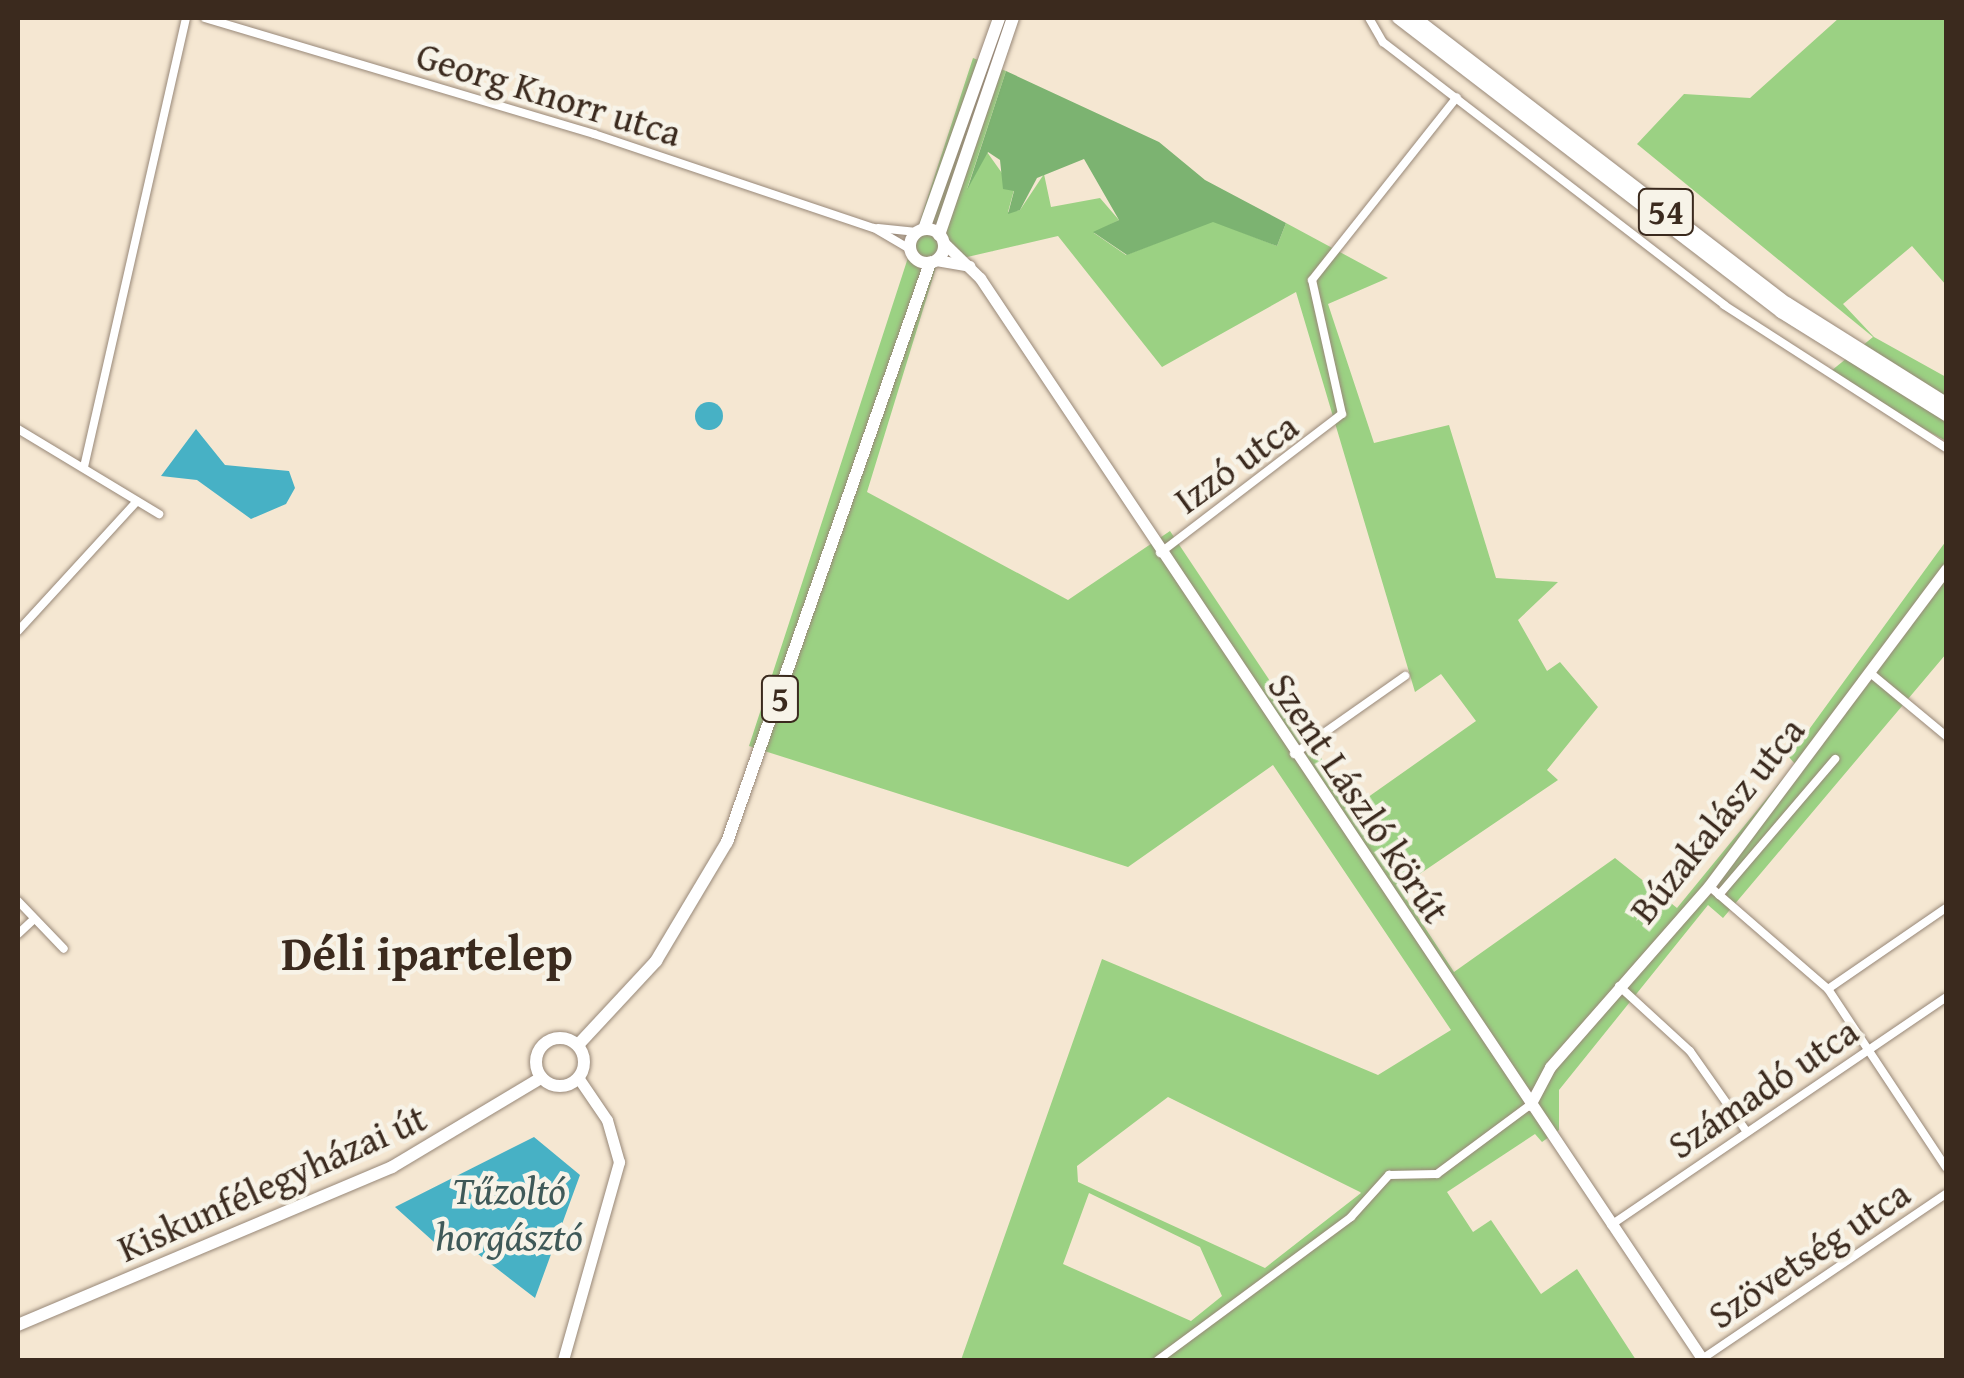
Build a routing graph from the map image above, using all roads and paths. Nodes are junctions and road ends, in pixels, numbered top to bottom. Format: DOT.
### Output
graph roads {
  1 [pos="186,18"];
  2 [pos="206,18"];
  3 [pos="999,18"];
  4 [pos="1013,18"];
  5 [pos="1369,18"];
  6 [pos="1398,18"];
  7 [pos="1415,18"];
  8 [pos="1457,97"];
  9 [pos="874,228"];
  10 [pos="920,231"];
  11 [pos="941,238"];
  12 [pos="912,253"];
  13 [pos="933,262"];
  14 [pos="969,266"];
  15 [pos="906,312"];
  16 [pos="1946,403"];
  17 [pos="1946,415"];
  18 [pos="18,429"];
  19 [pos="1946,448"];
  20 [pos="84,467"];
  21 [pos="137,501"];
  22 [pos="159,514"];
  23 [pos="1160,552"];
  24 [pos="1946,568"];
  25 [pos="18,630"];
  26 [pos="1868,672"];
  27 [pos="1404,676"];
  28 [pos="1946,736"];
  29 [pos="1294,754"];
  30 [pos="1835,759"];
  31 [pos="1714,891"];
  32 [pos="18,901"];
  33 [pos="1946,908"];
  34 [pos="34,918"];
  35 [pos="18,934"];
  36 [pos="64,948"];
  37 [pos="1619,986"];
  38 [pos="1828,989"];
  39 [pos="1946,997"];
  40 [pos="578,1046"];
  41 [pos="1867,1050"];
  42 [pos="541,1078"];
  43 [pos="579,1078"];
  44 [pos="1530,1105"];
  45 [pos="1747,1132"];
  46 [pos="1946,1167"];
  47 [pos="1946,1194"];
  48 [pos="1611,1225"];
  49 [pos="18,1325"];
  50 [pos="563,1360"];
  51 [pos="1158,1360"];
  52 [pos="1703,1360"];
  1 -- 20 [label="street"];
  2 -- 9 [label="street, Georg Knorr utca"];
  3 -- 10 [label="main road, 5"];
  4 -- 11 [label="main road, 5"];
  5 -- 8 [label="street"];
  6 -- 17 [label="main road, 54"];
  7 -- 16 [label="main road, 54"];
  8 -- 19 [label="street"];
  8 -- 23 [label="street, Izzó utca"];
  9 -- 10 [label="street, Georg Knorr utca"];
  9 -- 12 [label="street, Georg Knorr utca"];
  10 -- 11 [label="main road"];
  10 -- 12 [label="main road, 5"];
  11 -- 13 [label="main road, 5"];
  11 -- 14 [label="street, Szent László körút"];
  12 -- 13 [label="main road"];
  12 -- 15 [label="main road, 5"];
  13 -- 14 [label="street"];
  13 -- 15 [label="main road, 5"];
  14 -- 23 [label="street, Szent László körút"];
  15 -- 40 [label="main road, 5"];
  18 -- 20 [label="street"];
  20 -- 21 [label="street"];
  21 -- 22 [label="street"];
  21 -- 25 [label="street"];
  23 -- 29 [label="street, Szent László körút"];
  24 -- 26 [label="street, Búzakalász utca"];
  26 -- 28 [label="street"];
  26 -- 31 [label="street, Búzakalász utca"];
  27 -- 29 [label="street"];
  29 -- 44 [label="street, Szent László körút"];
  30 -- 31 [label="street, Búzakalász utca"];
  31 -- 37 [label="street, Búzakalász utca"];
  31 -- 38 [label="street"];
  32 -- 34 [label="street"];
  33 -- 38 [label="street"];
  34 -- 35 [label="street"];
  34 -- 36 [label="street"];
  37 -- 44 [label="street, Búzakalász utca"];
  37 -- 45 [label="street"];
  38 -- 41 [label="street"];
  39 -- 41 [label="street, Számadó utca"];
  40 -- 42 [label="main road"];
  40 -- 43 [label="main road"];
  41 -- 45 [label="street, Számadó utca"];
  41 -- 46 [label="street"];
  42 -- 43 [label="main road"];
  42 -- 49 [label="main road, Kiskunfélegyházai út"];
  43 -- 50 [label="street"];
  44 -- 48 [label="street, Szent László körút"];
  44 -- 51 [label="street"];
  45 -- 48 [label="street, Számadó utca"];
  47 -- 52 [label="street, Szövetség utca"];
  48 -- 52 [label="street, Szent László körút"];
}
